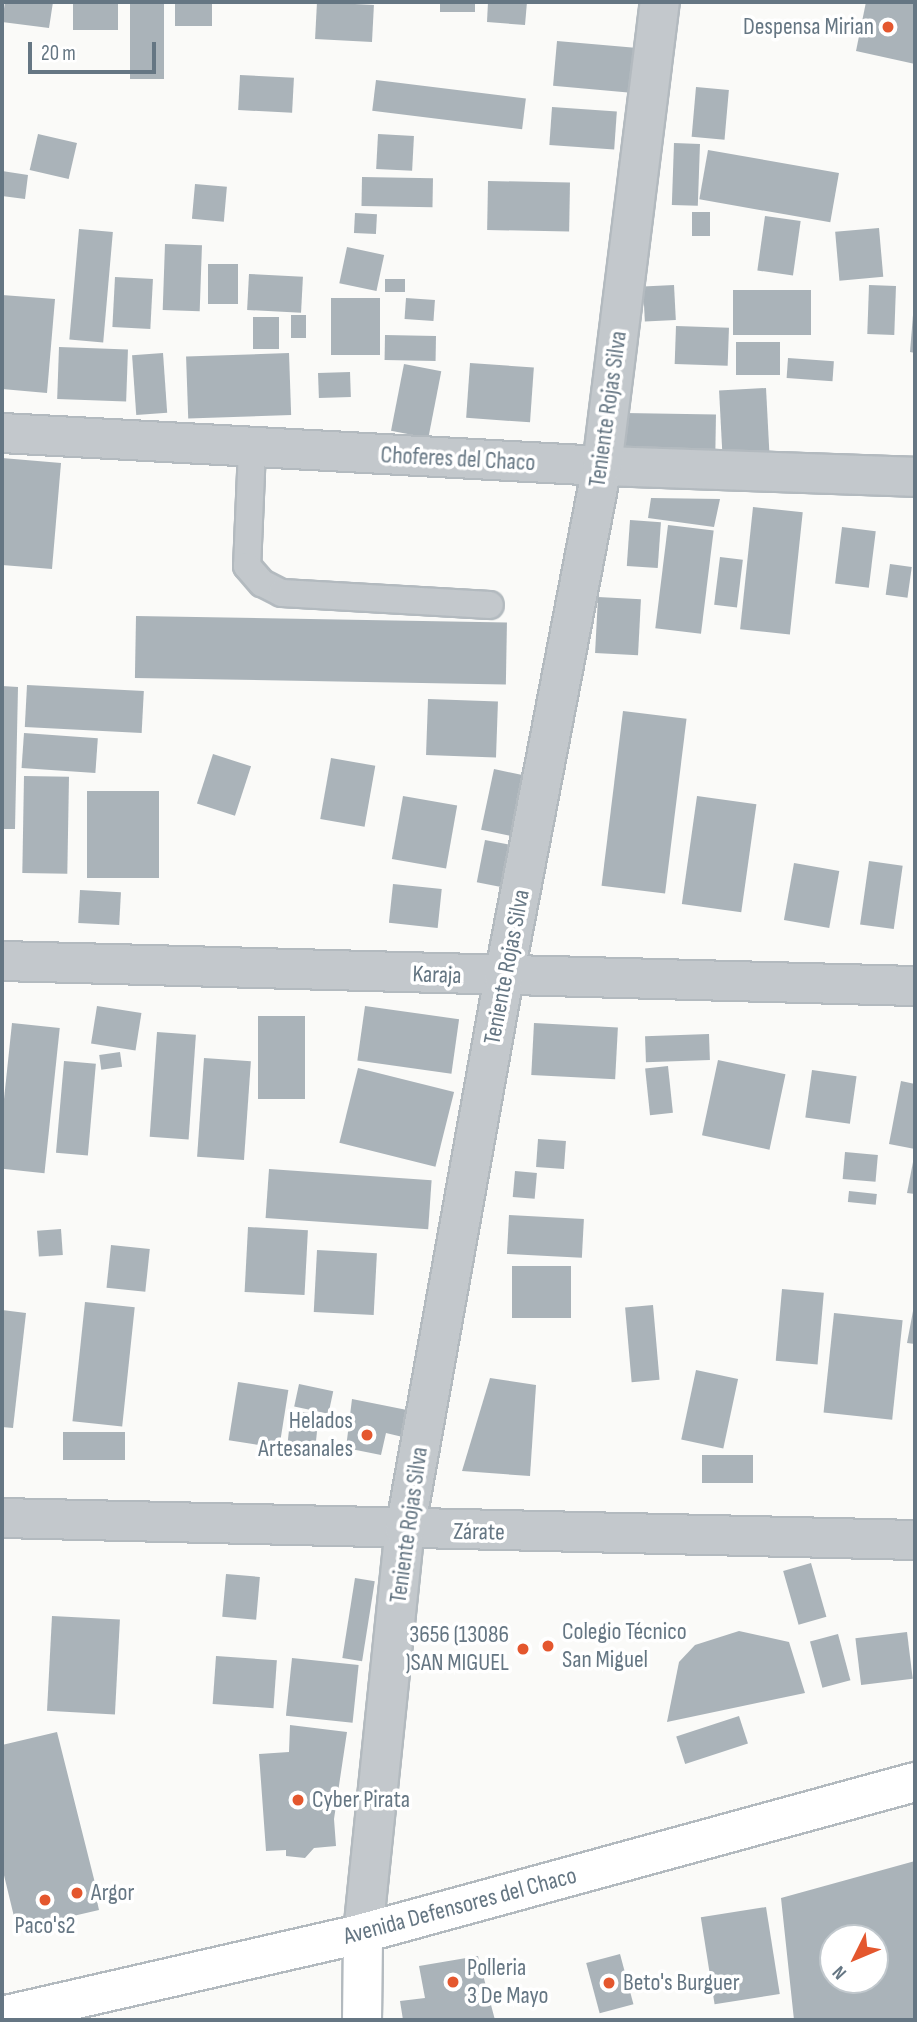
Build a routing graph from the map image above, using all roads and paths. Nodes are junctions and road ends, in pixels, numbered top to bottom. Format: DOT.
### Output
graph roads {
  1 [pos="660,2"];
  2 [pos="2,433"];
  3 [pos="252,449"];
  4 [pos="602,466"];
  5 [pos="915,477"];
  6 [pos="490,605"];
  7 [pos="2,961"];
  8 [pos="504,977"];
  9 [pos="915,986"];
  10 [pos="2,1518"];
  11 [pos="405,1530"];
  12 [pos="915,1540"];
  13 [pos="915,1782"];
  14 [pos="363,1933"];
  15 [pos="2,2016"];
  16 [pos="362,2020"];
  1 -- 4 [label="street, Teniente Rojas Silva"];
  2 -- 3 [label="street, Choferes del Chaco"];
  3 -- 4 [label="street, Choferes del Chaco"];
  3 -- 6 [label="lane"];
  4 -- 5 [label="street, Choferes del Chaco"];
  4 -- 8 [label="street, Teniente Rojas Silva"];
  7 -- 8 [label="street, Karaja"];
  8 -- 9 [label="street, Karaja"];
  8 -- 11 [label="street, Teniente Rojas Silva"];
  10 -- 11 [label="street, Zárate"];
  11 -- 12 [label="street, Zárate"];
  11 -- 14 [label="street, Teniente Rojas Silva"];
  13 -- 14 [label="main road, Avenida Defensores del Chaco"];
  14 -- 15 [label="main road, Avenida Defensores del Chaco"];
  14 -- 16 [label="main road"];
}
